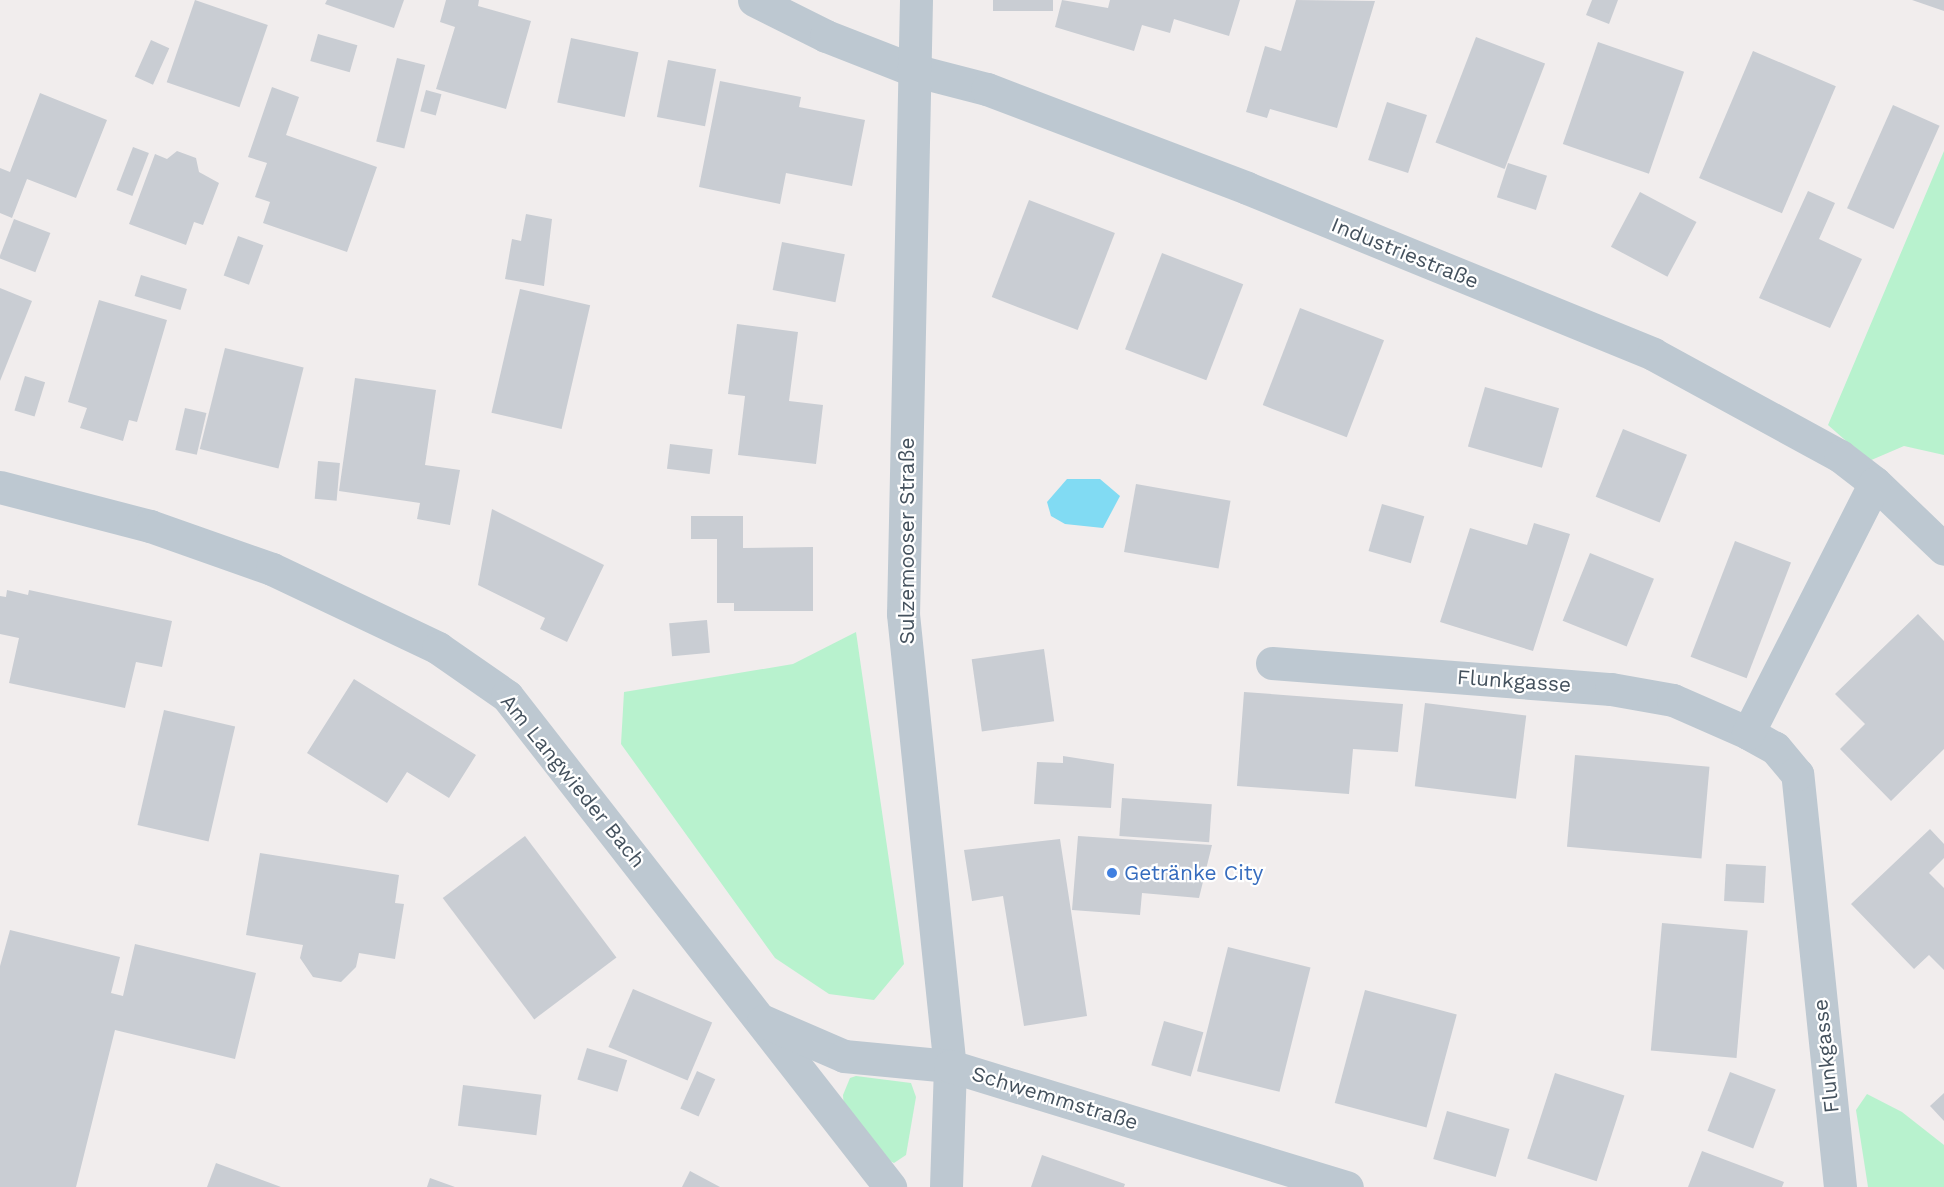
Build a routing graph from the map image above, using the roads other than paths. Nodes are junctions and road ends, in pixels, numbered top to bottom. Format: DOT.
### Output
graph roads {
  1 [pos="754,0"];
  2 [pos="916,0"];
  3 [pos="913,70"];
  4 [pos="1875,483"];
  5 [pos="0,487"];
  6 [pos="1944,549"];
  7 [pos="1272,663"];
  8 [pos="1748,733"];
  9 [pos="762,1021"];
  10 [pos="950,1066"];
  11 [pos="890,1187"];
  12 [pos="946,1187"];
  13 [pos="1347,1187"];
  14 [pos="1840,1187"];
  1 -- 3 [label="street, Industriestraße"];
  2 -- 3 [label="street, Sulzemooser Straße"];
  3 -- 4 [label="street, Industriestraße"];
  3 -- 10 [label="street, Sulzemooser Straße"];
  4 -- 6 [label="street, Industriestraße"];
  4 -- 8 [label="street"];
  5 -- 9 [label="street, Am Langwieder Bach"];
  7 -- 8 [label="street, Flunkgasse"];
  8 -- 14 [label="street, Flunkgasse"];
  9 -- 10 [label="street, Schwemmstraße"];
  9 -- 11 [label="street, Am Langwieder Bach"];
  10 -- 12 [label="street, Sulzemooser Straße"];
  10 -- 13 [label="street, Schwemmstraße"];
}
